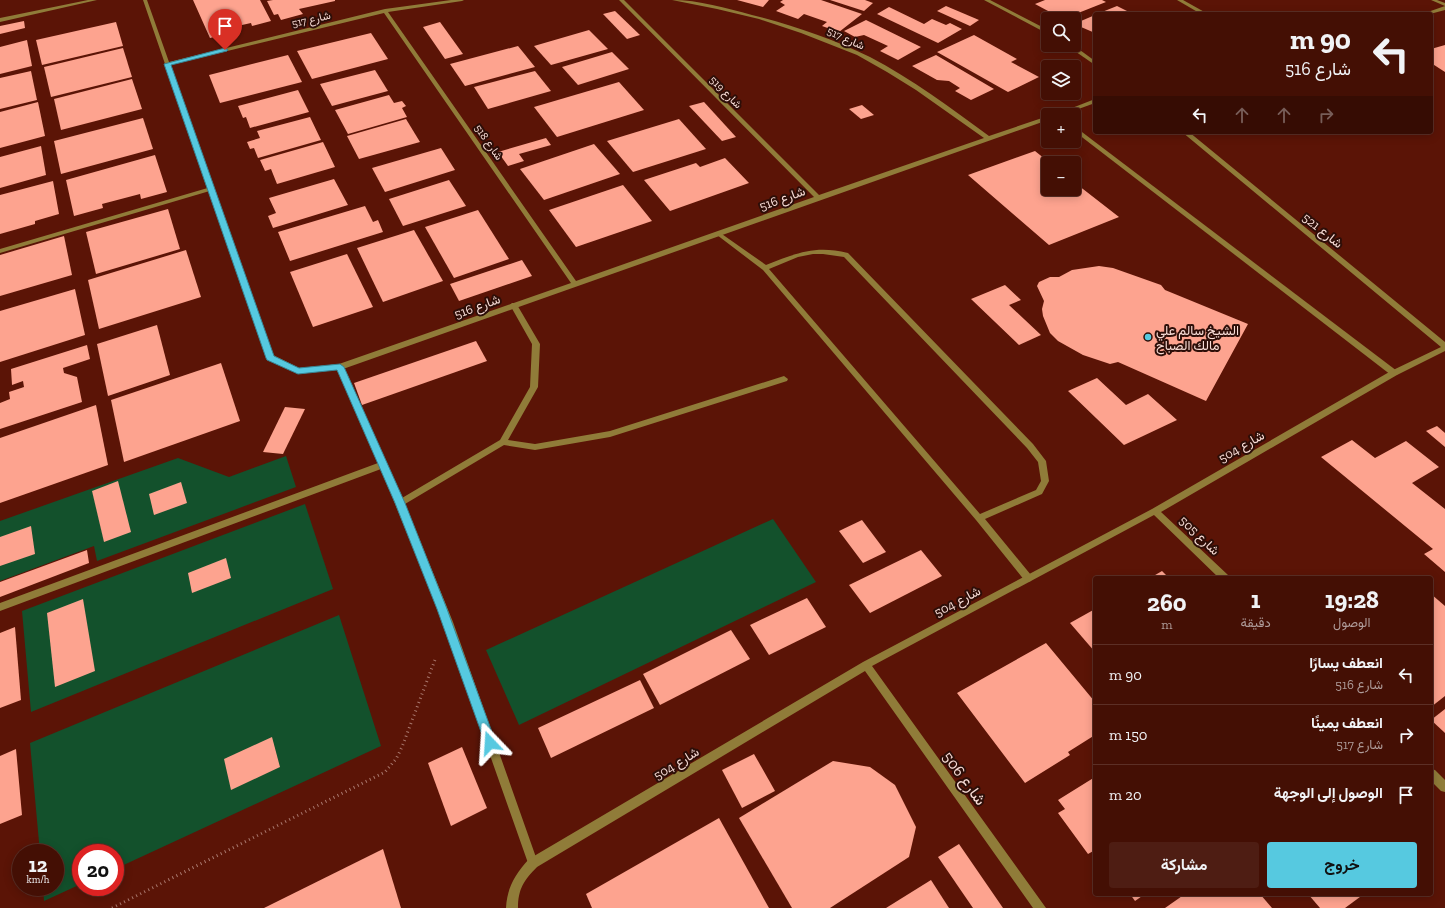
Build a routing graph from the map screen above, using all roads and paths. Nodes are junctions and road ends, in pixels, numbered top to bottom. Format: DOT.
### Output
graph roads {
  1 [pos="95,0"];
  2 [pos="145,0"];
  3 [pos="462,0"];
  4 [pos="621,0"];
  5 [pos="674,0"];
  6 [pos="986,0"];
  7 [pos="1179,0"];
  8 [pos="1433,0"];
  9 [pos="1445,7"];
  10 [pos="385,12"];
  11 [pos="1201,12"];
  12 [pos="1431,12"];
  13 [pos="0,20"];
  14 [pos="1041,28"];
  15 [pos="1079,52"];
  16 [pos="1093,62"];
  17 [pos="167,64"];
  18 [pos="1093,102"];
  19 [pos="1076,108"];
  20 [pos="1041,120"];
  21 [pos="1081,133"];
  22 [pos="1187,134"];
  23 [pos="989,139"];
  24 [pos="211,189"];
  25 [pos="818,198"];
  26 [pos="719,234"];
  27 [pos="0,251"];
  28 [pos="765,268"];
  29 [pos="576,284"];
  30 [pos="514,305"];
  31 [pos="1445,347"];
  32 [pos="340,367"];
  33 [pos="1394,373"];
  34 [pos="784,379"];
  35 [pos="503,442"];
  36 [pos="383,465"];
  37 [pos="400,503"];
  38 [pos="1155,511"];
  39 [pos="979,518"];
  40 [pos="1223,576"];
  41 [pos="1028,578"];
  42 [pos="0,607"];
  43 [pos="448,622"];
  44 [pos="866,665"];
  45 [pos="1433,776"];
  46 [pos="1445,787"];
  47 [pos="533,863"];
  48 [pos="112,908"];
  49 [pos="512,908"];
  50 [pos="1040,908"];
  1 -- 13 [label="street"];
  2 -- 17 [label="street, شارع 516"];
  3 -- 10 [label="street, شارع 517"];
  4 -- 25 [label="street, شارع 519"];
  5 -- 23 [label="street, شارع 517"];
  6 -- 14 [label="street"];
  7 -- 11 [label="street"];
  8 -- 9 [label="street"];
  9 -- 12 [label="street"];
  10 -- 17 [label="street, شارع 517"];
  10 -- 29 [label="street, شارع 518"];
  15 -- 16 [label="street"];
  17 -- 24 [label="street, شارع 516"];
  18 -- 19 [label="street"];
  20 -- 23 [label="street, شارع 516"];
  21 -- 33 [label="street"];
  22 -- 31 [label="street, شارع 521"];
  23 -- 25 [label="street, شارع 516"];
  24 -- 27 [label="street"];
  24 -- 32 [label="street, شارع 516"];
  25 -- 26 [label="street, شارع 516"];
  26 -- 28 [label="street"];
  26 -- 29 [label="street, شارع 516"];
  28 -- 39 [label="street"];
  28 -- 39 [label="street"];
  29 -- 30 [label="street, شارع 516"];
  30 -- 32 [label="street, شارع 516"];
  30 -- 35 [label="street"];
  31 -- 33 [label="street, شارع 504"];
  32 -- 36 [label="street"];
  33 -- 38 [label="street, شارع 504"];
  34 -- 35 [label="street"];
  35 -- 37 [label="street"];
  36 -- 37 [label="street"];
  36 -- 42 [label="street"];
  37 -- 43 [label="street"];
  38 -- 40 [label="street, شارع 505"];
  38 -- 41 [label="street, شارع 504"];
  39 -- 41 [label="street"];
  41 -- 44 [label="street, شارع 504"];
  43 -- 47 [label="street"];
  43 -- 48 [label="path"];
  44 -- 47 [label="street, شارع 504"];
  44 -- 50 [label="street, شارع 506"];
  45 -- 46 [label="street"];
  47 -- 49 [label="street, شارع 504"];
}
